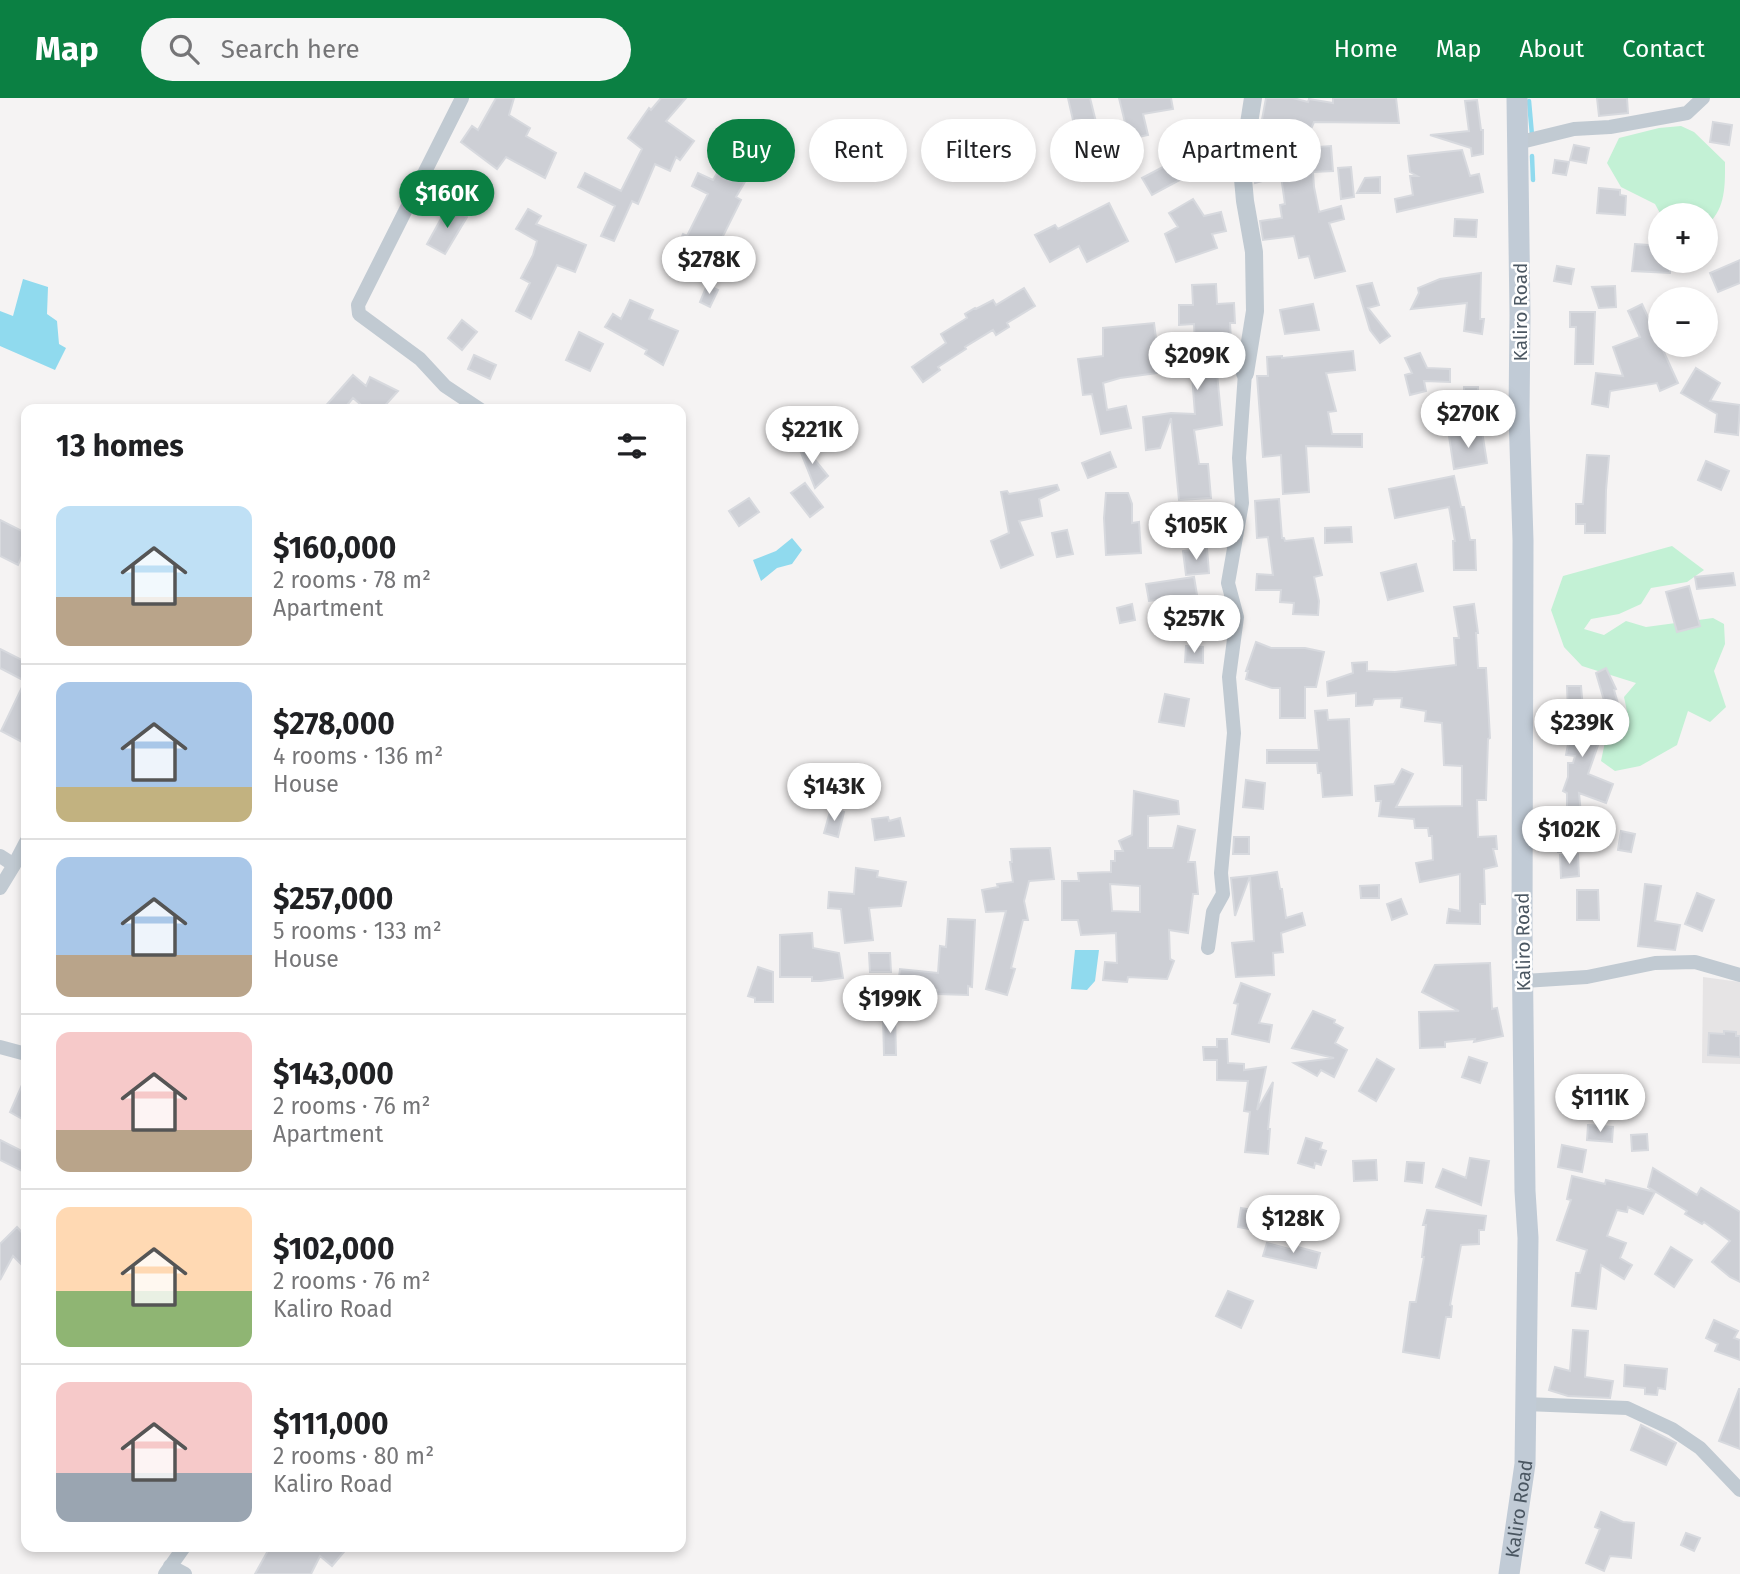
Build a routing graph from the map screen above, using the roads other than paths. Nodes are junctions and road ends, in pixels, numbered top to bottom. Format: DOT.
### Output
graph roads {
  1 [pos="462,98"];
  2 [pos="1253,98"];
  3 [pos="1517,98"];
  4 [pos="1703,98"];
  5 [pos="1517,143"];
  6 [pos="1245,373"];
  7 [pos="472,404"];
  8 [pos="21,851"];
  9 [pos="0,856"];
  10 [pos="14,864"];
  11 [pos="0,888"];
  12 [pos="1209,948"];
  13 [pos="1740,975"];
  14 [pos="1524,981"];
  15 [pos="0,1047"];
  16 [pos="21,1053"];
  17 [pos="1525,1404"];
  18 [pos="1740,1490"];
  19 [pos="181,1552"];
  20 [pos="168,1570"];
  21 [pos="185,1574"];
  22 [pos="1509,1574"];
  1 -- 7 [label="street"];
  2 -- 6 [label="street"];
  3 -- 5 [label="main road, Kaliro Road"];
  4 -- 5 [label="street"];
  5 -- 14 [label="main road, Kaliro Road"];
  6 -- 12 [label="street"];
  8 -- 10 [label="street"];
  9 -- 10 [label="street"];
  10 -- 11 [label="street"];
  13 -- 14 [label="street"];
  14 -- 17 [label="main road, Kaliro Road"];
  15 -- 16 [label="street"];
  17 -- 18 [label="street"];
  17 -- 22 [label="main road, Kaliro Road"];
  19 -- 20 [label="street"];
  20 -- 21 [label="street"];
}
